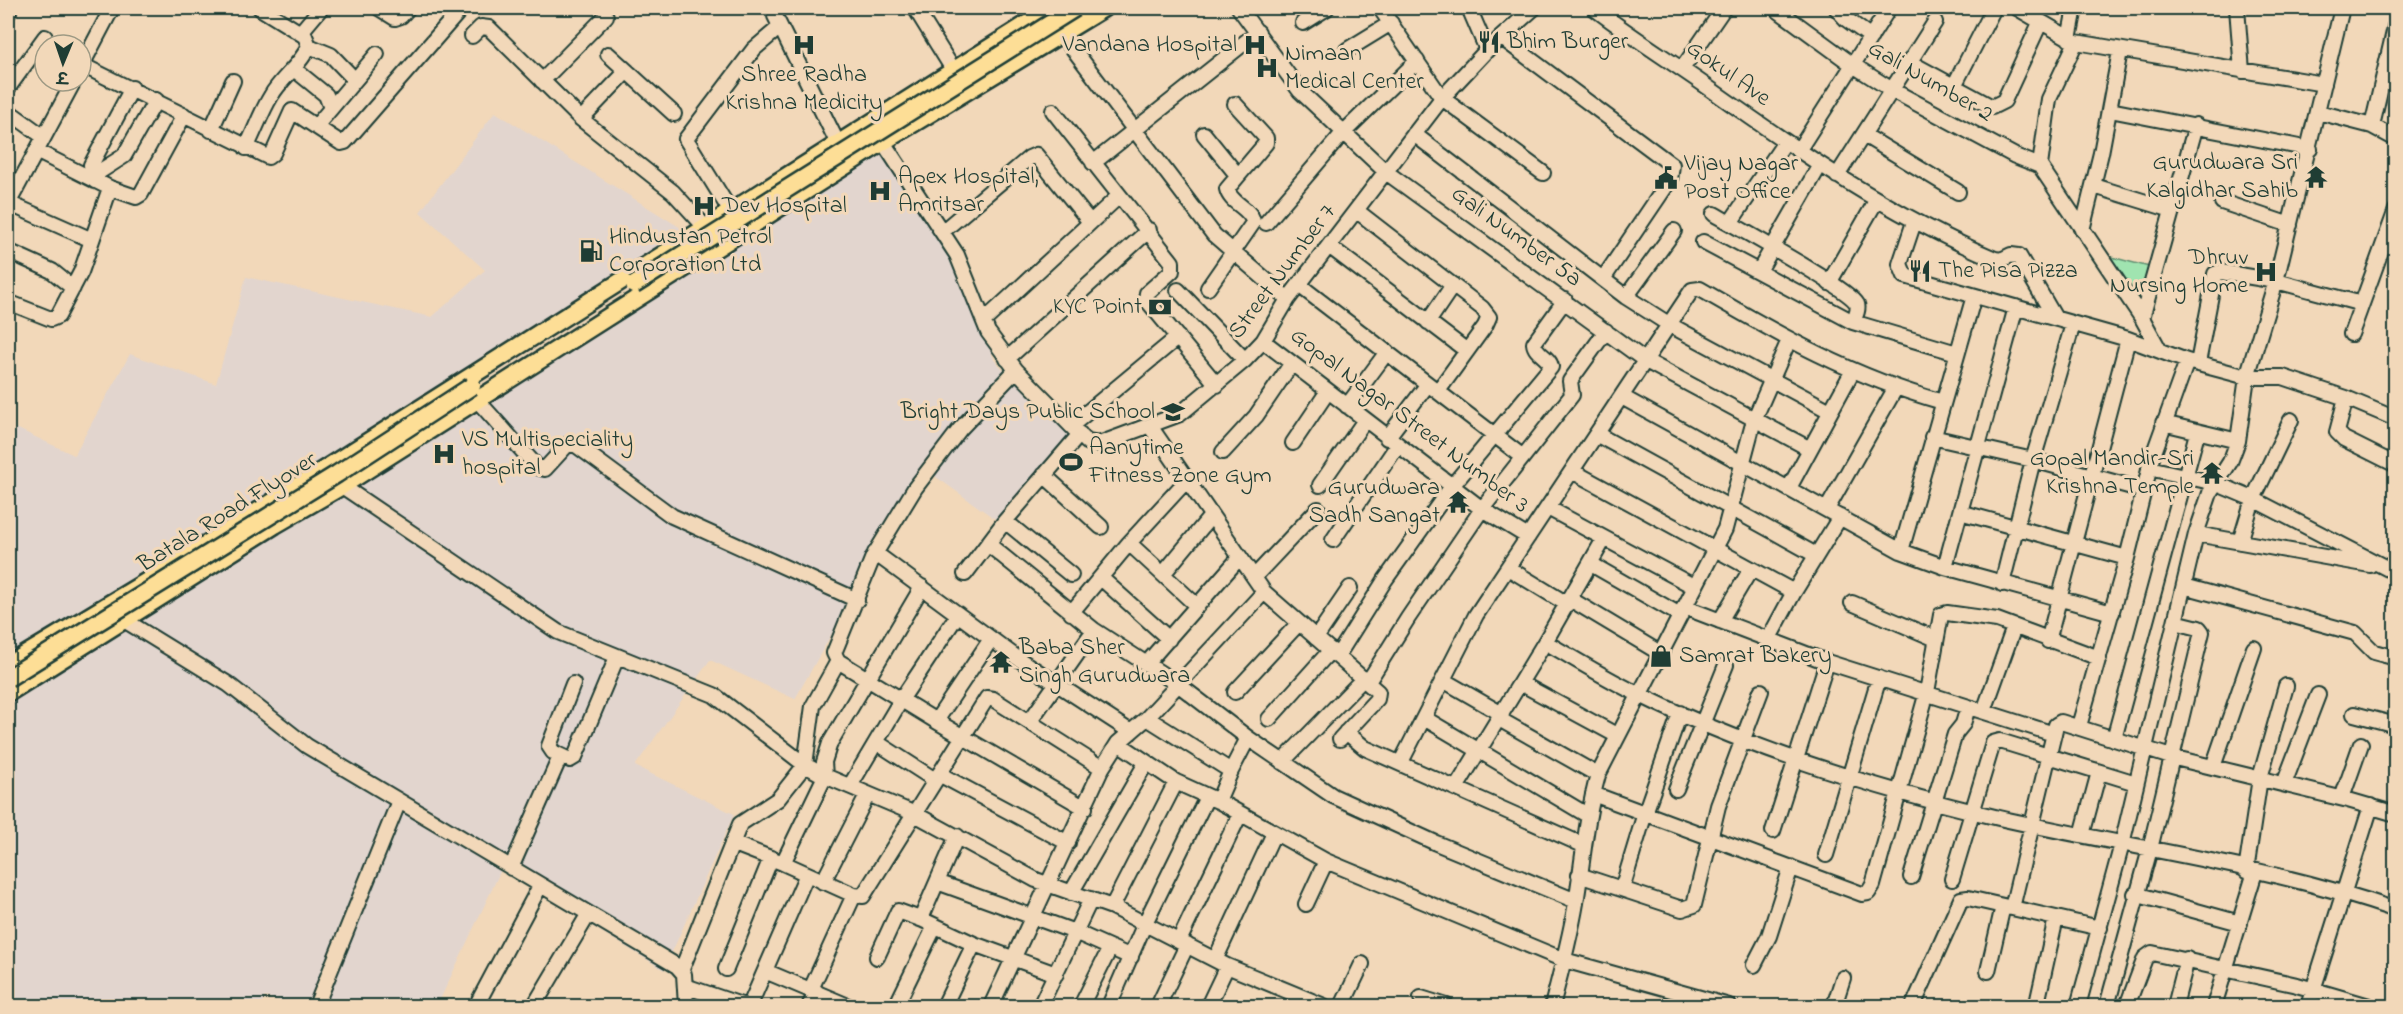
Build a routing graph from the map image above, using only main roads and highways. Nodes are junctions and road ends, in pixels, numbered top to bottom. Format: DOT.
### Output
graph roads {
  1 [pos="1052,8"];
  2 [pos="1075,8"];
  3 [pos="1104,8"];
  4 [pos="475,393"];
  5 [pos="8,665"];
  6 [pos="8,678"];
  7 [pos="8,693"];
  1 -- 5 [label="main road"];
  2 -- 4 [label="main road, Batala Road Flyover, bridge"];
  3 -- 4 [label="main road"];
  4 -- 6 [label="main road, Batala Road Flyover, bridge"];
  4 -- 7 [label="main road"];
}
